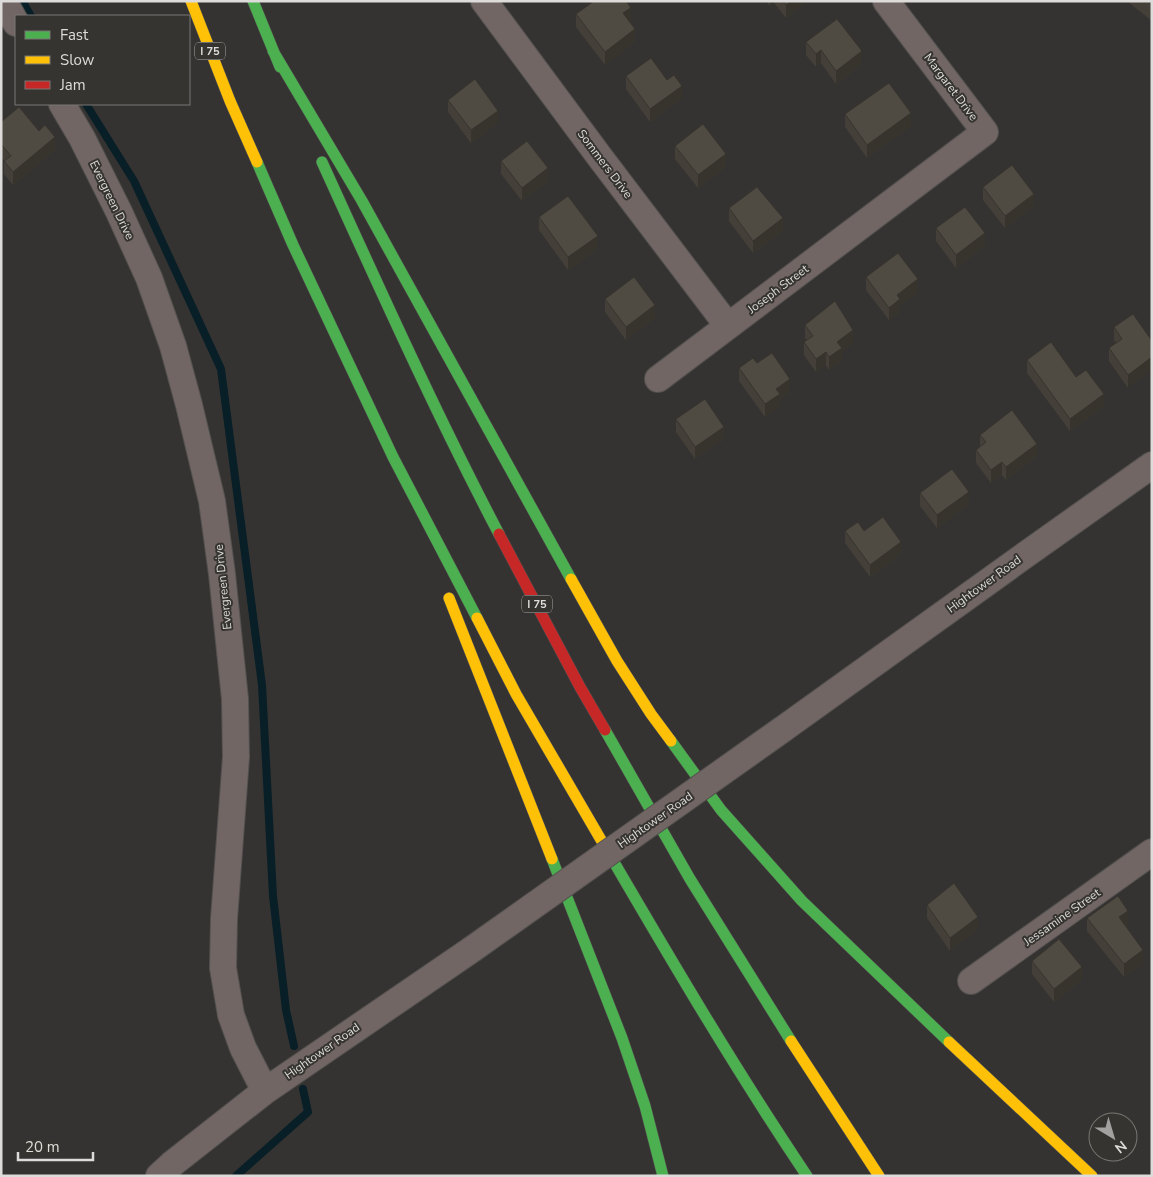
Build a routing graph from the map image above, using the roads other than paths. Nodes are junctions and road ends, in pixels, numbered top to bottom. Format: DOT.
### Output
graph roads {
  1 [pos="4,1"];
  2 [pos="190,1"];
  3 [pos="253,1"];
  4 [pos="484,1"];
  5 [pos="886,1"];
  6 [pos="15,21"];
  7 [pos="273,51"];
  8 [pos="63,105"];
  9 [pos="309,132"];
  10 [pos="316,150"];
  11 [pos="897,199"];
  12 [pos="728,326"];
  13 [pos="658,379"];
  14 [pos="392,457"];
  15 [pos="1152,465"];
  16 [pos="433,558"];
  17 [pos="444,586"];
  18 [pos="1152,852"];
  19 [pos="971,981"];
  20 [pos="265,1091"];
  21 [pos="159,1176"];
  22 [pos="663,1176"];
  23 [pos="807,1176"];
  24 [pos="879,1176"];
  25 [pos="1092,1176"];
  1 -- 6 [label="street"];
  2 -- 14 [label="highway, I 75"];
  3 -- 7 [label="highway"];
  4 -- 12 [label="street, Sommers Drive"];
  5 -- 11 [label="street, Margaret Drive"];
  7 -- 9 [label="highway"];
  7 -- 25 [label="highway"];
  8 -- 20 [label="street, Evergreen Drive"];
  10 -- 24 [label="highway, I 75"];
  11 -- 12 [label="street, Joseph Street"];
  12 -- 13 [label="street, Joseph Street"];
  14 -- 16 [label="highway"];
  14 -- 23 [label="highway, I 75"];
  15 -- 20 [label="street, Hightower Road, bridge"];
  17 -- 22 [label="highway"];
  18 -- 19 [label="street, Jessamine Street"];
  20 -- 21 [label="street, Hightower Road"];
}
